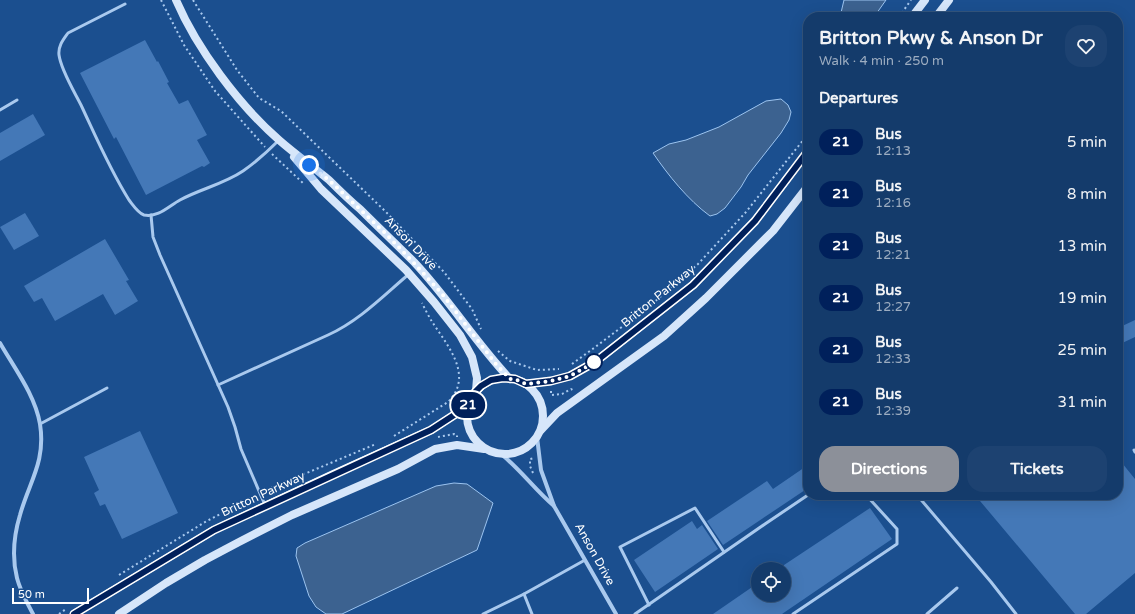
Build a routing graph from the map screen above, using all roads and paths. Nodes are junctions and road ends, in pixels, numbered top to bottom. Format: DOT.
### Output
graph roads {
  1 [pos="161,0"];
  2 [pos="176,0"];
  3 [pos="193,0"];
  4 [pos="911,0"];
  5 [pos="926,0"];
  6 [pos="949,0"];
  7 [pos="125,4"];
  8 [pos="903,12"];
  9 [pos="916,12"];
  10 [pos="940,12"];
  11 [pos="17,100"];
  12 [pos="0,110"];
  13 [pos="279,140"];
  14 [pos="803,140"];
  15 [pos="268,151"];
  16 [pos="803,158"];
  17 [pos="305,185"];
  18 [pos="803,192"];
  19 [pos="151,215"];
  20 [pos="409,274"];
  21 [pos="421,301"];
  22 [pos="485,334"];
  23 [pos="0,343"];
  24 [pos="494,347"];
  25 [pos="570,364"];
  26 [pos="564,369"];
  27 [pos="510,379"];
  28 [pos="526,384"];
  29 [pos="218,385"];
  30 [pos="106,388"];
  31 [pos="476,391"];
  32 [pos="551,391"];
  33 [pos="574,392"];
  34 [pos="468,406"];
  35 [pos="40,424"];
  36 [pos="539,434"];
  37 [pos="434,435"];
  38 [pos="393,436"];
  39 [pos="457,438"];
  40 [pos="379,442"];
  41 [pos="484,449"];
  42 [pos="501,454"];
  43 [pos="534,458"];
  44 [pos="533,476"];
  45 [pos="260,493"];
  46 [pos="803,498"];
  47 [pos="871,500"];
  48 [pos="921,500"];
  49 [pos="265,506"];
  50 [pos="554,506"];
  51 [pos="724,552"];
  52 [pos="585,560"];
  53 [pos="119,575"];
  54 [pos="957,588"];
  55 [pos="524,594"];
  56 [pos="72,605"];
  57 [pos="648,605"];
  58 [pos="33,614"];
  59 [pos="59,614"];
  60 [pos="74,614"];
  61 [pos="119,614"];
  62 [pos="483,614"];
  63 [pos="532,614"];
  64 [pos="616,614"];
  65 [pos="635,614"];
  66 [pos="793,614"];
  67 [pos="927,614"];
  68 [pos="1016,614"];
  1 -- 15 [label="path"];
  2 -- 13 [label="main road, Anson Drive"];
  3 -- 22 [label="path"];
  4 -- 8 [label="path"];
  5 -- 9 [label="main road"];
  6 -- 10 [label="main road"];
  7 -- 19 [label="lane"];
  11 -- 12 [label="lane"];
  13 -- 15 [label="lane"];
  13 -- 20 [label="main road, Anson Drive"];
  13 -- 27 [label="main road, Anson Drive"];
  14 -- 25 [label="path"];
  15 -- 17 [label="path"];
  15 -- 19 [label="lane"];
  16 -- 28 [label="main road, Britton Parkway"];
  18 -- 36 [label="main road"];
  19 -- 29 [label="lane"];
  20 -- 29 [label="lane"];
  20 -- 31 [label="main road, Anson Drive"];
  21 -- 38 [label="path"];
  23 -- 35 [label="street"];
  24 -- 26 [label="path"];
  27 -- 28 [label="main road"];
  27 -- 31 [label="main road"];
  28 -- 36 [label="main road"];
  29 -- 45 [label="lane"];
  30 -- 35 [label="lane"];
  31 -- 34 [label="main road"];
  32 -- 33 [label="path"];
  34 -- 41 [label="main road"];
  34 -- 49 [label="main road, Britton Parkway"];
  35 -- 58 [label="street"];
  36 -- 42 [label="main road"];
  36 -- 50 [label="street, Anson Drive"];
  37 -- 39 [label="path"];
  40 -- 45 [label="path"];
  41 -- 42 [label="main road"];
  41 -- 61 [label="main road"];
  42 -- 50 [label="street, Anson Drive"];
  43 -- 44 [label="path"];
  45 -- 49 [label="lane"];
  45 -- 53 [label="path"];
  46 -- 51 [label="lane"];
  47 -- 66 [label="lane"];
  48 -- 68 [label="lane"];
  49 -- 60 [label="main road, Britton Parkway"];
  50 -- 52 [label="street, Anson Drive"];
  51 -- 57 [label="lane"];
  51 -- 57 [label="lane"];
  52 -- 55 [label="lane"];
  52 -- 64 [label="street, Anson Drive"];
  54 -- 67 [label="lane"];
  55 -- 62 [label="lane"];
  55 -- 63 [label="lane"];
  56 -- 59 [label="path"];
  57 -- 65 [label="lane"];
}
